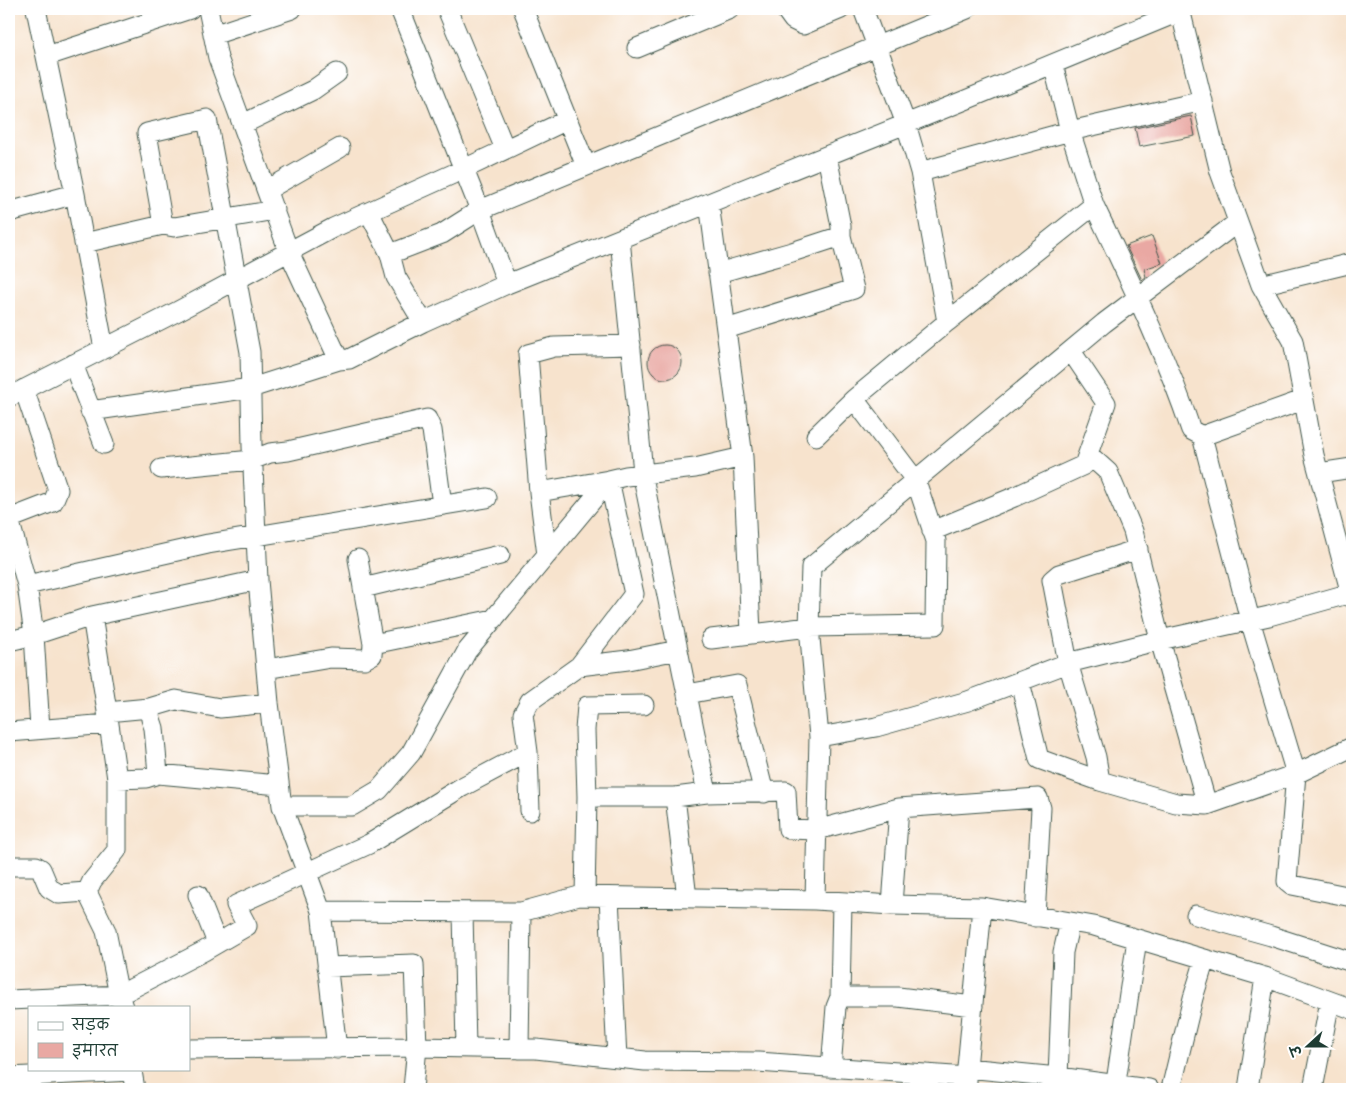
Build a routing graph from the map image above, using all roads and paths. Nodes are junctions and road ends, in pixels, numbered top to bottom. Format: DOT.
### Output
graph roads {
  1 [pos="36,9"];
  2 [pos="190,9"];
  3 [pos="208,9"];
  4 [pos="292,9"];
  5 [pos="400,9"];
  6 [pos="447,9"];
  7 [pos="523,9"];
  8 [pos="730,9"];
  9 [pos="785,9"];
  10 [pos="841,9"];
  11 [pos="863,9"];
  12 [pos="967,9"];
  13 [pos="1180,10"];
  14 [pos="213,35"];
  15 [pos="877,46"];
  16 [pos="637,48"];
  17 [pos="47,56"];
  18 [pos="1053,64"];
  19 [pos="337,73"];
  20 [pos="1203,101"];
  21 [pos="567,120"];
  22 [pos="243,124"];
  23 [pos="906,124"];
  24 [pos="1070,131"];
  25 [pos="340,148"];
  26 [pos="505,149"];
  27 [pos="826,156"];
  28 [pos="586,166"];
  29 [pos="464,169"];
  30 [pos="920,172"];
  31 [pos="268,190"];
  32 [pos="75,194"];
  33 [pos="709,203"];
  34 [pos="1094,206"];
  35 [pos="275,210"];
  36 [pos="480,210"];
  37 [pos="9,212"];
  38 [pos="369,212"];
  39 [pos="225,218"];
  40 [pos="1238,222"];
  41 [pos="163,225"];
  42 [pos="841,236"];
  43 [pos="620,239"];
  44 [pos="84,243"];
  45 [pos="289,252"];
  46 [pos="390,254"];
  47 [pos="1352,263"];
  48 [pos="718,273"];
  49 [pos="236,280"];
  50 [pos="507,284"];
  51 [pos="1262,285"];
  52 [pos="1138,298"];
  53 [pos="423,322"];
  54 [pos="947,322"];
  55 [pos="726,329"];
  56 [pos="630,344"];
  57 [pos="104,348"];
  58 [pos="1071,351"];
  59 [pos="339,360"];
  60 [pos="74,364"];
  61 [pos="251,388"];
  62 [pos="16,393"];
  63 [pos="854,399"];
  64 [pos="1303,400"];
  65 [pos="90,410"];
  66 [pos="816,436"];
  67 [pos="1202,436"];
  68 [pos="104,444"];
  69 [pos="1088,454"];
  70 [pos="743,457"];
  71 [pos="252,460"];
  72 [pos="1352,468"];
  73 [pos="161,469"];
  74 [pos="1319,473"];
  75 [pos="644,474"];
  76 [pos="609,480"];
  77 [pos="916,481"];
  78 [pos="540,492"];
  79 [pos="487,498"];
  80 [pos="442,505"];
  81 [pos="932,531"];
  82 [pos="256,537"];
  83 [pos="1138,549"];
  84 [pos="500,555"];
  85 [pos="547,555"];
  86 [pos="358,559"];
  87 [pos="258,580"];
  88 [pos="26,585"];
  89 [pos="363,588"];
  90 [pos="1352,596"];
  91 [pos="92,616"];
  92 [pos="494,619"];
  93 [pos="1250,620"];
  94 [pos="809,627"];
  95 [pos="751,633"];
  96 [pos="34,636"];
  97 [pos="711,639"];
  98 [pos="1160,640"];
  99 [pos="9,641"];
  100 [pos="373,644"];
  101 [pos="678,650"];
  102 [pos="1068,663"];
  103 [pos="579,666"];
  104 [pos="266,669"];
  105 [pos="1020,682"];
  106 [pos="687,694"];
  107 [pos="269,704"];
  108 [pos="644,705"];
  109 [pos="108,718"];
  110 [pos="151,719"];
  111 [pos="40,729"];
  112 [pos="9,732"];
  113 [pos="819,737"];
  114 [pos="1352,747"];
  115 [pos="528,752"];
  116 [pos="158,774"];
  117 [pos="1296,774"];
  118 [pos="117,779"];
  119 [pos="1100,780"];
  120 [pos="279,785"];
  121 [pos="707,793"];
  122 [pos="764,793"];
  123 [pos="587,797"];
  124 [pos="675,797"];
  125 [pos="1206,805"];
  126 [pos="282,806"];
  127 [pos="899,808"];
  128 [pos="530,811"];
  129 [pos="817,830"];
  130 [pos="9,866"];
  131 [pos="306,874"];
  132 [pos="87,892"];
  133 [pos="198,895"];
  134 [pos="585,896"];
  135 [pos="609,897"];
  136 [pos="1352,897"];
  137 [pos="687,898"];
  138 [pos="815,900"];
  139 [pos="842,902"];
  140 [pos="892,905"];
  141 [pos="982,908"];
  142 [pos="320,911"];
  143 [pos="462,912"];
  144 [pos="520,912"];
  145 [pos="1196,915"];
  146 [pos="1035,917"];
  147 [pos="1070,922"];
  148 [pos="1138,939"];
  149 [pos="216,943"];
  150 [pos="1206,959"];
  151 [pos="1352,962"];
  152 [pos="327,967"];
  153 [pos="1265,977"];
  154 [pos="840,997"];
  155 [pos="9,1000"];
  156 [pos="121,1001"];
  157 [pos="1330,1001"];
  158 [pos="973,1006"];
  159 [pos="1352,1009"];
  160 [pos="417,1047"];
  161 [pos="466,1048"];
  162 [pos="190,1049"];
  163 [pos="337,1049"];
  164 [pos="519,1049"];
  165 [pos="617,1058"];
  166 [pos="831,1068"];
  167 [pos="133,1076"];
  168 [pos="9,1077"];
  169 [pos="1058,1077"];
  170 [pos="967,1078"];
  171 [pos="1093,1086"];
  172 [pos="1116,1087"];
  173 [pos="413,1089"];
  174 [pos="1149,1089"];
  175 [pos="1171,1089"];
  176 [pos="1248,1089"];
  177 [pos="1313,1089"];
  1 -- 17 [label="street"];
  2 -- 17 [label="street"];
  3 -- 14 [label="street"];
  4 -- 14 [label="street"];
  5 -- 29 [label="street"];
  6 -- 26 [label="street"];
  7 -- 21 [label="street"];
  8 -- 16 [label="street"];
  9 -- 10 [label="street"];
  11 -- 15 [label="street"];
  12 -- 15 [label="street"];
  13 -- 18 [label="street"];
  13 -- 20 [label="street"];
  14 -- 22 [label="street"];
  15 -- 23 [label="street"];
  15 -- 28 [label="street"];
  17 -- 32 [label="street"];
  18 -- 23 [label="street"];
  18 -- 24 [label="street"];
  19 -- 22 [label="street"];
  20 -- 24 [label="street"];
  20 -- 40 [label="street"];
  21 -- 26 [label="street"];
  21 -- 28 [label="street"];
  22 -- 31 [label="street"];
  23 -- 27 [label="street"];
  23 -- 30 [label="street"];
  24 -- 30 [label="street"];
  24 -- 34 [label="street"];
  25 -- 31 [label="street"];
  26 -- 29 [label="street"];
  27 -- 33 [label="street"];
  27 -- 42 [label="street"];
  28 -- 36 [label="street"];
  29 -- 36 [label="street"];
  29 -- 38 [label="street"];
  30 -- 54 [label="street"];
  31 -- 35 [label="street"];
  32 -- 37 [label="street"];
  32 -- 44 [label="street"];
  33 -- 43 [label="street"];
  33 -- 48 [label="street"];
  34 -- 52 [label="street"];
  34 -- 54 [label="street"];
  35 -- 39 [label="street"];
  35 -- 45 [label="street"];
  36 -- 46 [label="street"];
  36 -- 50 [label="street"];
  38 -- 45 [label="street"];
  38 -- 46 [label="street"];
  39 -- 41 [label="street"];
  39 -- 41 [label="street"];
  39 -- 49 [label="street"];
  40 -- 51 [label="street"];
  40 -- 52 [label="street"];
  41 -- 44 [label="street"];
  42 -- 48 [label="street"];
  42 -- 55 [label="street"];
  43 -- 50 [label="street"];
  43 -- 56 [label="street"];
  44 -- 57 [label="street"];
  45 -- 49 [label="street"];
  45 -- 59 [label="street"];
  46 -- 53 [label="street"];
  47 -- 51 [label="street"];
  48 -- 55 [label="street"];
  49 -- 57 [label="street"];
  49 -- 61 [label="street"];
  50 -- 53 [label="street"];
  51 -- 64 [label="street"];
  52 -- 58 [label="street"];
  52 -- 67 [label="street"];
  53 -- 59 [label="street"];
  54 -- 63 [label="street"];
  55 -- 70 [label="street"];
  56 -- 75 [label="street"];
  56 -- 78 [label="street"];
  57 -- 60 [label="street"];
  58 -- 69 [label="street"];
  58 -- 77 [label="street"];
  59 -- 61 [label="street"];
  60 -- 62 [label="street"];
  60 -- 65 [label="street"];
  61 -- 65 [label="street"];
  61 -- 71 [label="street"];
  62 -- 88 [label="street"];
  63 -- 66 [label="street"];
  63 -- 77 [label="street"];
  64 -- 67 [label="street"];
  64 -- 74 [label="street"];
  65 -- 68 [label="street"];
  67 -- 93 [label="street"];
  69 -- 81 [label="street"];
  69 -- 83 [label="street"];
  70 -- 75 [label="street"];
  70 -- 95 [label="street"];
  71 -- 73 [label="street"];
  71 -- 80 [label="street"];
  71 -- 82 [label="street"];
  72 -- 74 [label="street"];
  74 -- 90 [label="street"];
  75 -- 76 [label="street"];
  75 -- 101 [label="street"];
  76 -- 78 [label="street"];
  76 -- 85 [label="street"];
  76 -- 103 [label="street"];
  77 -- 81 [label="street"];
  77 -- 94 [label="street"];
  78 -- 85 [label="street"];
  79 -- 80 [label="street"];
  80 -- 82 [label="street"];
  81 -- 94 [label="street"];
  82 -- 87 [label="street"];
  82 -- 88 [label="street"];
  83 -- 98 [label="street"];
  83 -- 102 [label="street"];
  84 -- 89 [label="street"];
  85 -- 92 [label="street"];
  86 -- 89 [label="street"];
  87 -- 91 [label="street"];
  87 -- 104 [label="street"];
  88 -- 96 [label="street"];
  89 -- 100 [label="street"];
  90 -- 93 [label="street"];
  91 -- 96 [label="street"];
  91 -- 109 [label="street"];
  92 -- 100 [label="street"];
  92 -- 126 [label="street"];
  93 -- 98 [label="street"];
  93 -- 117 [label="street"];
  94 -- 95 [label="street"];
  94 -- 113 [label="street"];
  95 -- 97 [label="street"];
  96 -- 99 [label="street"];
  96 -- 111 [label="street"];
  98 -- 102 [label="street"];
  98 -- 125 [label="street"];
  100 -- 104 [label="street"];
  101 -- 103 [label="street"];
  101 -- 106 [label="street"];
  102 -- 105 [label="street"];
  102 -- 119 [label="street"];
  103 -- 115 [label="street"];
  104 -- 107 [label="street"];
  105 -- 113 [label="street"];
  105 -- 119 [label="street"];
  106 -- 121 [label="street"];
  106 -- 122 [label="street"];
  107 -- 109 [label="street"];
  107 -- 120 [label="street"];
  108 -- 123 [label="street"];
  109 -- 111 [label="street"];
  109 -- 118 [label="street"];
  110 -- 116 [label="street"];
  111 -- 112 [label="street"];
  113 -- 129 [label="street"];
  114 -- 117 [label="street"];
  115 -- 128 [label="street"];
  115 -- 131 [label="street"];
  116 -- 118 [label="street"];
  116 -- 120 [label="street"];
  117 -- 125 [label="street"];
  117 -- 136 [label="street"];
  118 -- 132 [label="street"];
  119 -- 125 [label="street"];
  120 -- 126 [label="street"];
  121 -- 122 [label="street"];
  121 -- 124 [label="street"];
  122 -- 129 [label="street"];
  123 -- 124 [label="street"];
  123 -- 134 [label="street"];
  124 -- 137 [label="street"];
  126 -- 131 [label="street"];
  127 -- 129 [label="street"];
  127 -- 140 [label="street"];
  127 -- 146 [label="street"];
  129 -- 138 [label="street"];
  130 -- 132 [label="street"];
  131 -- 142 [label="street"];
  131 -- 149 [label="street"];
  132 -- 156 [label="street"];
  133 -- 149 [label="street"];
  134 -- 135 [label="street"];
  134 -- 144 [label="street"];
  135 -- 137 [label="street"];
  135 -- 165 [label="street"];
  137 -- 138 [label="street"];
  138 -- 139 [label="street"];
  139 -- 140 [label="street"];
  139 -- 154 [label="street"];
  140 -- 141 [label="street"];
  141 -- 146 [label="street"];
  141 -- 158 [label="street"];
  142 -- 143 [label="street"];
  142 -- 152 [label="street"];
  143 -- 144 [label="street"];
  143 -- 161 [label="street"];
  144 -- 164 [label="street"];
  145 -- 151 [label="street"];
  146 -- 147 [label="street"];
  147 -- 148 [label="street"];
  147 -- 169 [label="street"];
  148 -- 150 [label="street"];
  148 -- 172 [label="street"];
  149 -- 156 [label="street"];
  150 -- 153 [label="street"];
  150 -- 175 [label="street"];
  152 -- 160 [label="street"];
  152 -- 163 [label="street"];
  153 -- 157 [label="street"];
  153 -- 176 [label="street"];
  154 -- 158 [label="street"];
  154 -- 166 [label="street"];
  155 -- 156 [label="street"];
  157 -- 159 [label="street"];
  157 -- 177 [label="street"];
  158 -- 170 [label="street"];
  160 -- 161 [label="street"];
  160 -- 163 [label="street"];
  160 -- 173 [label="street"];
  161 -- 164 [label="street"];
  162 -- 163 [label="street"];
  164 -- 165 [label="street"];
  165 -- 166 [label="street"];
  166 -- 170 [label="street"];
  167 -- 168 [label="street"];
  169 -- 170 [label="street"];
  169 -- 171 [label="street"];
  171 -- 172 [label="street"];
  172 -- 174 [label="street"];
}
